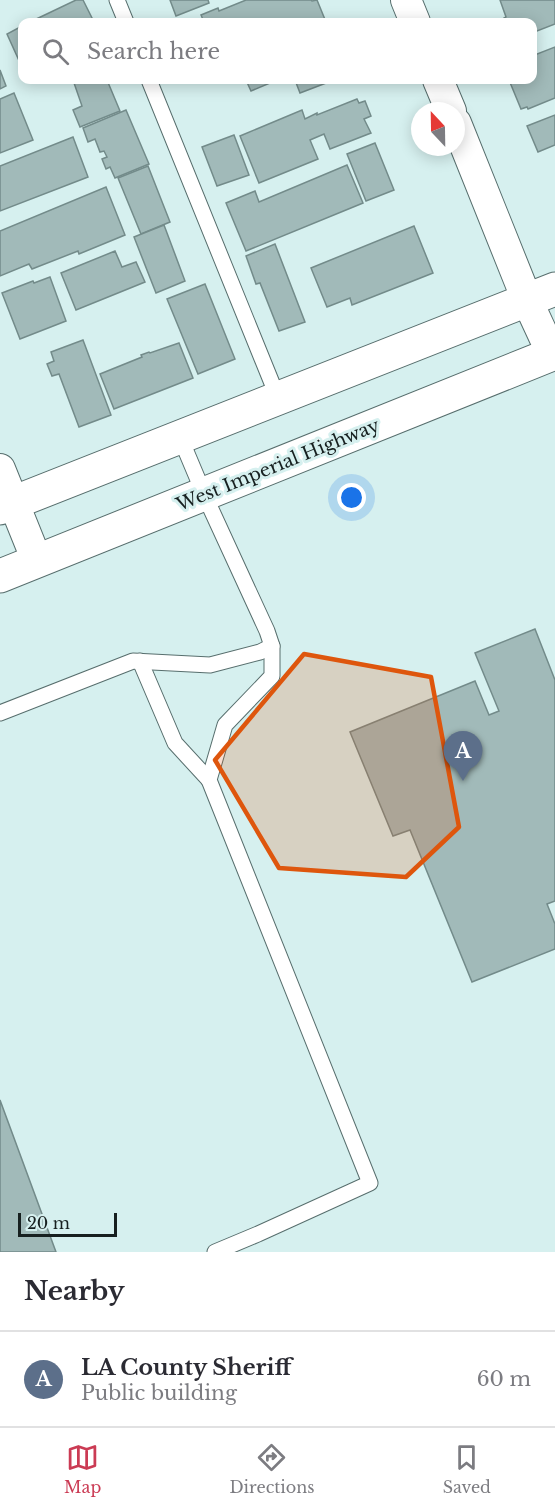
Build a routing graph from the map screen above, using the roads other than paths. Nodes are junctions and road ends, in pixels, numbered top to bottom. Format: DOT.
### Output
graph roads {
  1 [pos="117,0"];
  2 [pos="406,0"];
  3 [pos="124,18"];
  4 [pos="414,18"];
  5 [pos="151,84"];
  6 [pos="440,84"];
  7 [pos="447,102"];
  8 [pos="465,141"];
  9 [pos="541,294"];
  10 [pos="553,353"];
  11 [pos="278,398"];
  12 [pos="180,437"];
  13 [pos="0,469"];
  14 [pos="204,494"];
  15 [pos="7,506"];
  16 [pos="37,561"];
  17 [pos="0,576"];
  18 [pos="272,646"];
  19 [pos="140,661"];
  20 [pos="0,713"];
  21 [pos="209,780"];
  22 [pos="215,1252"];
  1 -- 3 [label="lane"];
  2 -- 4 [label="street"];
  5 -- 11 [label="lane"];
  6 -- 7 [label="street"];
  8 -- 9 [label="street"];
  9 -- 10 [label="street"];
  9 -- 11 [label="main road"];
  10 -- 14 [label="main road, West Imperial Highway"];
  11 -- 12 [label="main road"];
  12 -- 14 [label="lane"];
  12 -- 15 [label="main road"];
  13 -- 15 [label="street"];
  14 -- 16 [label="main road, West Imperial Highway"];
  14 -- 18 [label="lane"];
  15 -- 16 [label="street"];
  16 -- 17 [label="main road, West Imperial Highway"];
  18 -- 19 [label="lane"];
  18 -- 21 [label="lane"];
  19 -- 20 [label="lane"];
  19 -- 21 [label="lane"];
  21 -- 22 [label="lane"];
}
